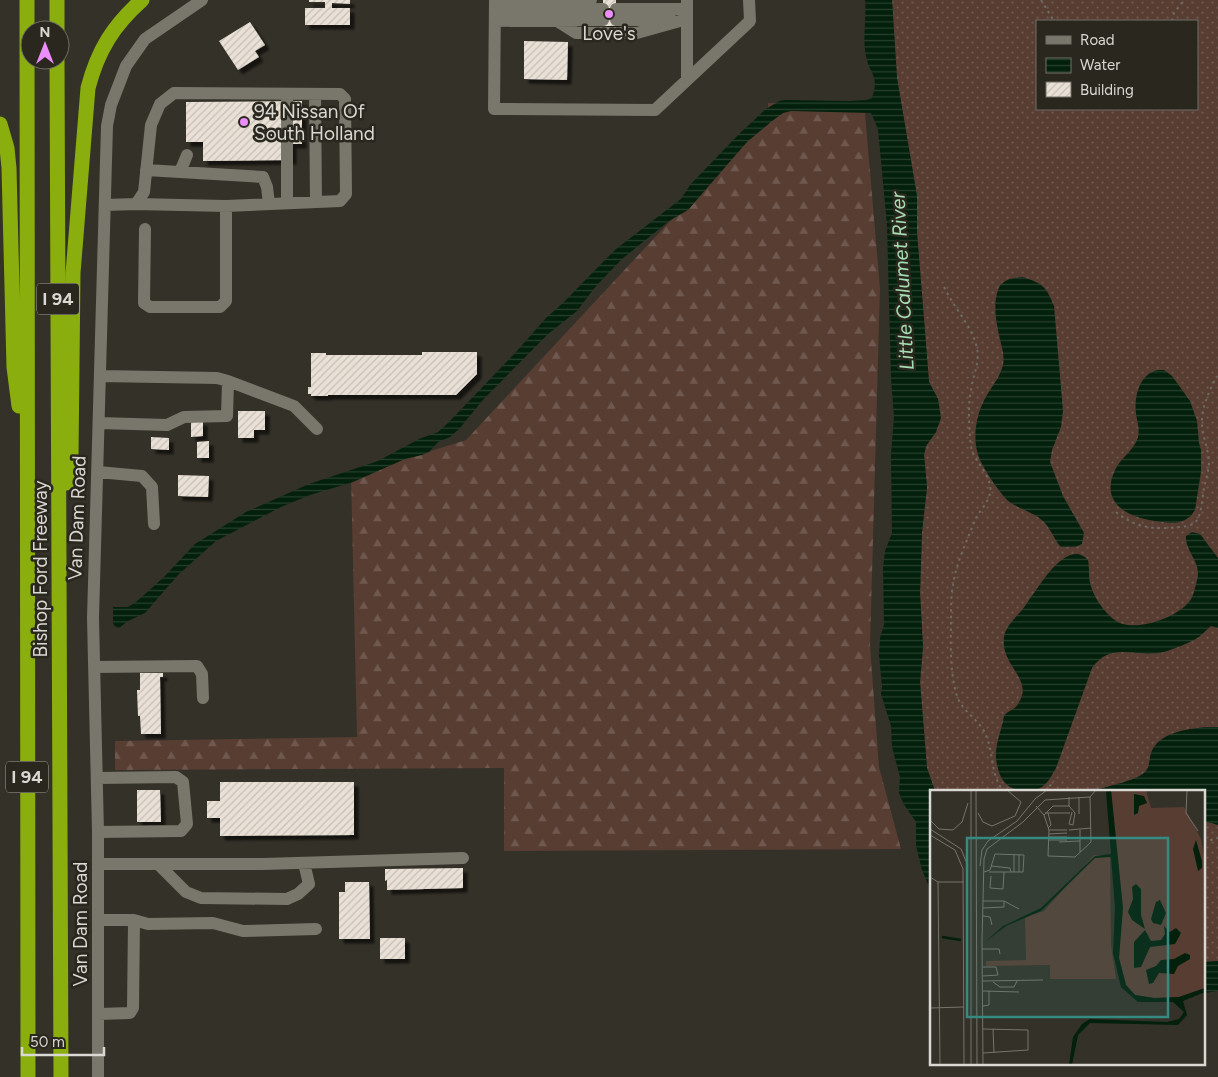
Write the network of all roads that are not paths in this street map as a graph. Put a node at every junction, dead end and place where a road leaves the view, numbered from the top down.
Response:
1 (27, 0) edge
2 (57, 0) edge
3 (142, 0) edge
4 (202, 0) edge
5 (591, 0) edge
6 (750, 0) edge
7 (495, 8) edge
8 (687, 9) edge
9 (609, 14) junction
10 (57, 20) edge
11 (557, 20) junction
12 (57, 70) edge
13 (687, 80) junction
14 (287, 94) junction
15 (315, 94) junction
16 (0, 124) edge
17 (187, 155) dead end
18 (146, 170) junction
19 (180, 172) junction
20 (316, 202) junction
21 (287, 203) junction
22 (136, 204) junction
23 (269, 204) junction
24 (105, 205) junction
25 (226, 206) junction
26 (144, 229) dead end
27 (100, 376) junction
28 (228, 381) junction
29 (99, 423) junction
30 (317, 429) dead end
31 (98, 472) junction
32 (27, 477) junction
33 (154, 524) dead end
34 (60, 539) junction
35 (94, 667) junction
36 (203, 698) dead end
37 (97, 778) junction
38 (98, 832) junction
39 (463, 858) dead end
40 (304, 863) junction
41 (98, 864) junction
42 (158, 864) junction
43 (99, 920) junction
44 (134, 920) junction
45 (316, 929) dead end
46 (98, 1014) junction
47 (28, 1077) edge
48 (61, 1077) edge
49 (98, 1077) edge

1 - 32 highway, Bishop Ford Freeway / I 94
2 - 10 highway
3 - 34 highway
4 - 24 street, Van Dam Road
5 - 7 street
6 - 13 street
7 - 9 street
7 - 11 street
7 - 13 street
8 - 9 street
8 - 11 street
8 - 13 street
9 - 11 street
12 - 34 highway, Bishop Ford Freeway / I 94
14 - 15 street
14 - 18 street
14 - 21 street
15 - 20 street
15 - 20 street
16 - 32 highway
17 - 19 street
18 - 19 street
18 - 22 street
19 - 23 street
20 - 21 street
21 - 23 street
22 - 24 street
22 - 25 street
23 - 25 street
24 - 27 street, Van Dam Road
25 - 26 street
27 - 28 street
27 - 29 street, Van Dam Road
28 - 29 street
28 - 30 street
29 - 31 street, Van Dam Road
31 - 33 street
31 - 35 street, Van Dam Road
32 - 47 highway, Bishop Ford Freeway / I 94
34 - 48 highway, Bishop Ford Freeway / I 94
35 - 36 street
35 - 37 street, Van Dam Road
37 - 38 street, Van Dam Road
37 - 38 street
38 - 41 street, Van Dam Road
39 - 40 street
40 - 42 street
40 - 42 street
41 - 42 street
41 - 43 street, Van Dam Road
43 - 44 street
43 - 46 street, Van Dam Road
44 - 45 street
44 - 46 street
46 - 49 street, Van Dam Road

